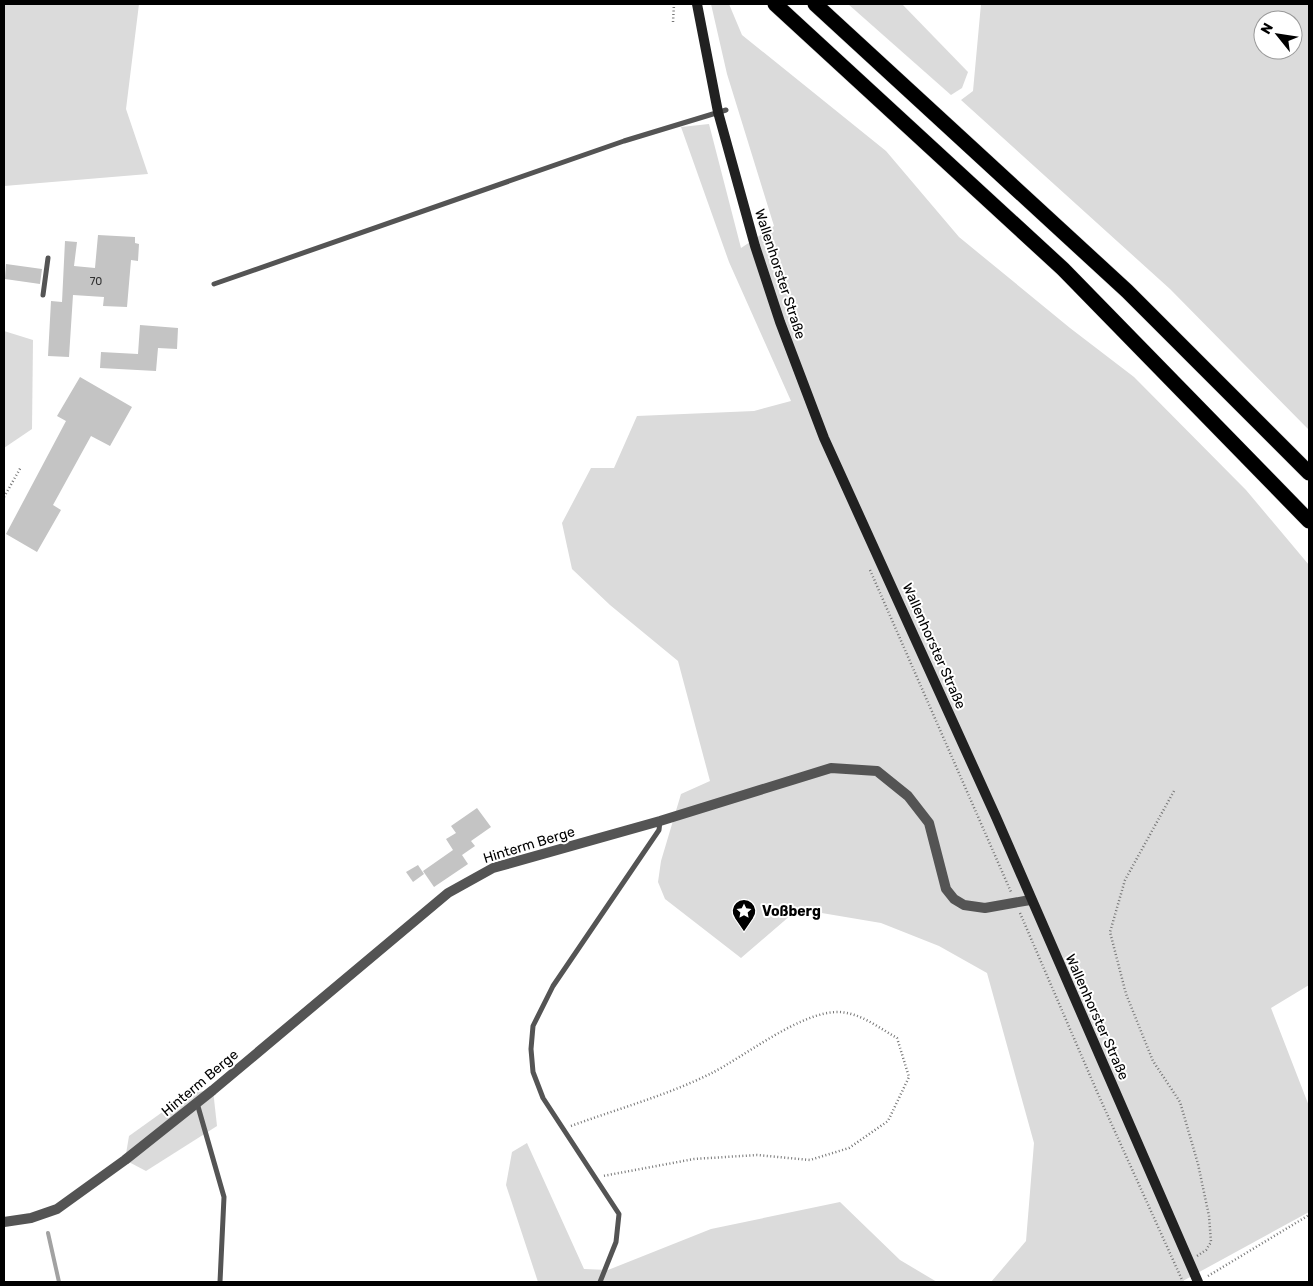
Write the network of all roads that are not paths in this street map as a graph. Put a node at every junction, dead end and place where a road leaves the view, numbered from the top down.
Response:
1 (697, 4) edge
2 (775, 4) edge
3 (815, 4) edge
4 (722, 111) junction
5 (48, 258) dead end
6 (214, 284) dead end
7 (43, 295) dead end
8 (1309, 473) edge
9 (1309, 520) edge
10 (660, 821) junction
11 (1030, 900) junction
12 (197, 1103) junction
13 (4, 1222) edge
14 (220, 1282) edge
15 (600, 1282) edge
16 (1198, 1282) edge

1 - 4 main road, Wallenhorster Straße
2 - 9 highway
3 - 8 highway
4 - 6 lane
4 - 11 main road, Wallenhorster Straße
5 - 7 lane
10 - 11 street, Hinterm Berge
10 - 12 street, Hinterm Berge
10 - 15 lane
11 - 16 main road, Wallenhorster Straße
12 - 13 street, Hinterm Berge
12 - 14 lane

